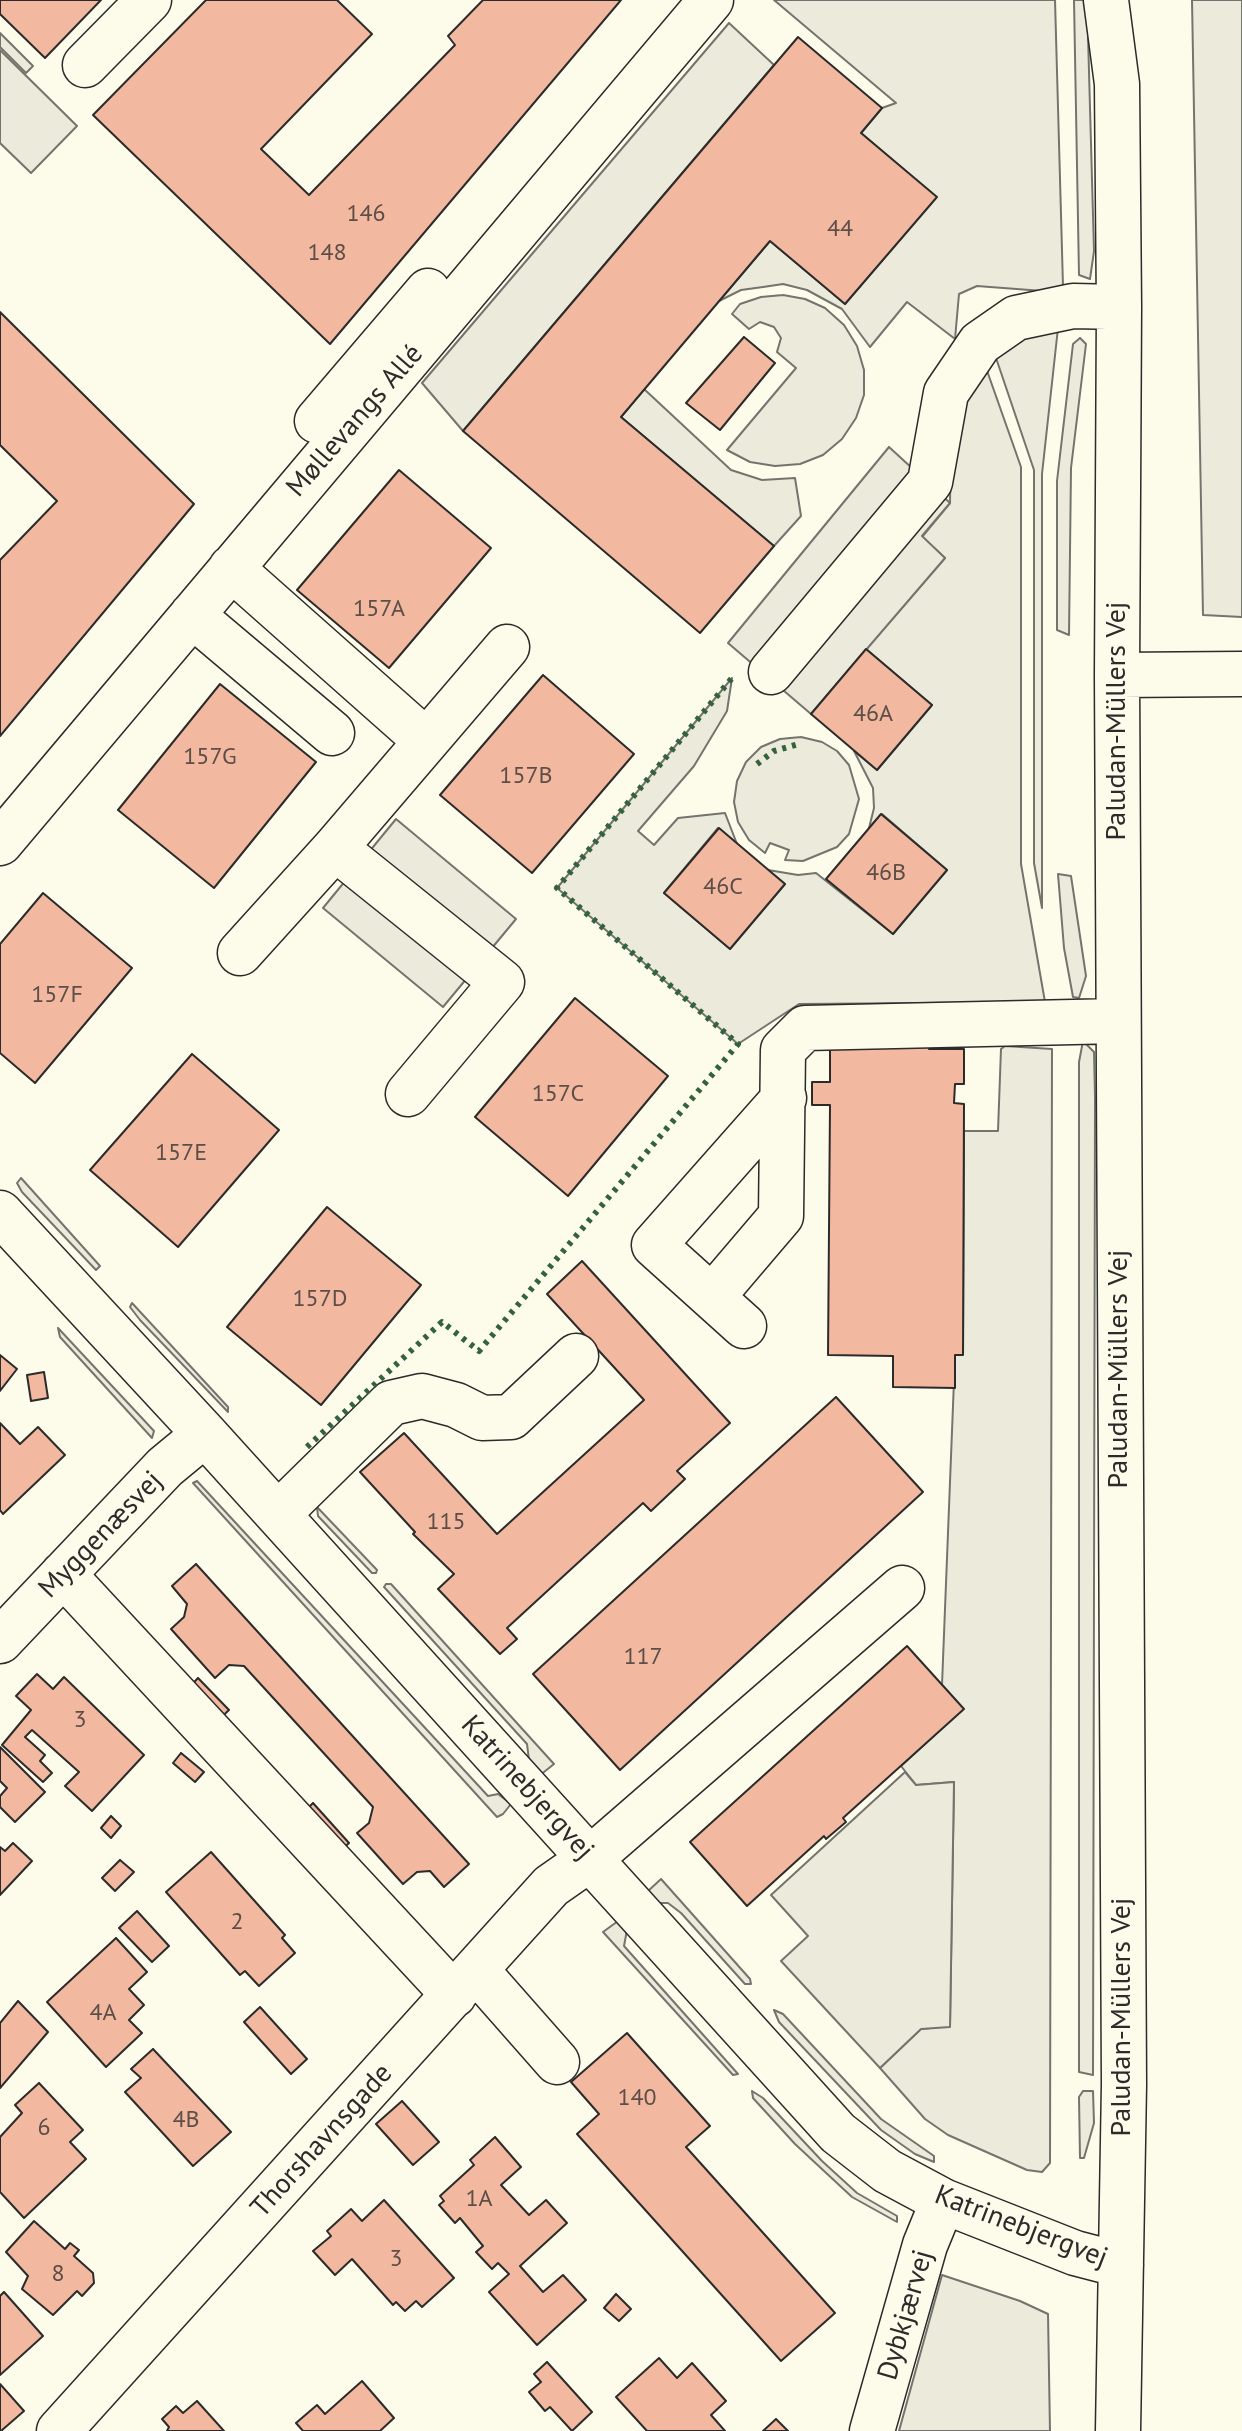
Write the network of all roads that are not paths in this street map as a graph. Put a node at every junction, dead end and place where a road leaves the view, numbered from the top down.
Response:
1 (149, 0) edge
2 (671, 0) edge
3 (711, 0) edge
4 (1106, 0) edge
5 (1127, 0) edge
6 (85, 65) dead end
7 (1117, 84) junction
8 (1119, 307) junction
9 (231, 568) junction
10 (192, 615) junction
11 (507, 647) dead end
12 (771, 672) dead end
13 (1242, 674) edge
14 (1117, 675) junction
15 (332, 733) dead end
16 (425, 740) junction
17 (0, 799) edge
18 (0, 843) edge
19 (335, 848) junction
20 (240, 953) dead end
21 (1118, 1021) junction
22 (408, 1094) dead end
23 (784, 1098) junction
24 (0, 1213) edge
25 (712, 1297) junction
26 (744, 1326) dead end
27 (576, 1356) dead end
28 (205, 1434) junction
29 (278, 1514) junction
30 (63, 1574) junction
31 (902, 1588) dead end
32 (0, 1641) edge
33 (591, 1858) junction
34 (465, 1982) junction
35 (557, 2062) dead end
36 (943, 2201) junction
37 (1121, 2265) junction
38 (59, 2431) edge
39 (872, 2431) edge
40 (1118, 2431) edge

1 - 6 street
2 - 17 street, Møllevangs Allé
3 - 9 street, Møllevangs Allé
4 - 7 street, Paludan-Müllers Vej
5 - 7 street, Paludan-Müllers Vej
7 - 8 street, Paludan-Müllers Vej
8 - 12 street
8 - 14 street, Paludan-Müllers Vej
9 - 10 street, Møllevangs Allé
9 - 16 street
10 - 15 street
10 - 18 street, Møllevangs Allé
11 - 16 street
13 - 14 street
14 - 21 street, Paludan-Müllers Vej
16 - 19 street
19 - 20 street
19 - 22 street
21 - 23 street
21 - 37 street, Paludan-Müllers Vej
23 - 25 street
23 - 25 street
24 - 28 street, Katrinebjergvej
25 - 26 street
27 - 29 street
28 - 29 street, Katrinebjergvej
28 - 30 street, Myggenæsvej
29 - 33 street, Katrinebjergvej
30 - 32 street, Myggenæsvej
30 - 34 street
31 - 33 street, Thorshavnsgade
33 - 34 street, Thorshavnsgade
33 - 36 street, Katrinebjergvej
34 - 35 street
34 - 38 street, Thorshavnsgade
36 - 37 street, Katrinebjergvej
36 - 39 street, Dybkjærvej
37 - 40 street, Paludan-Müllers Vej

